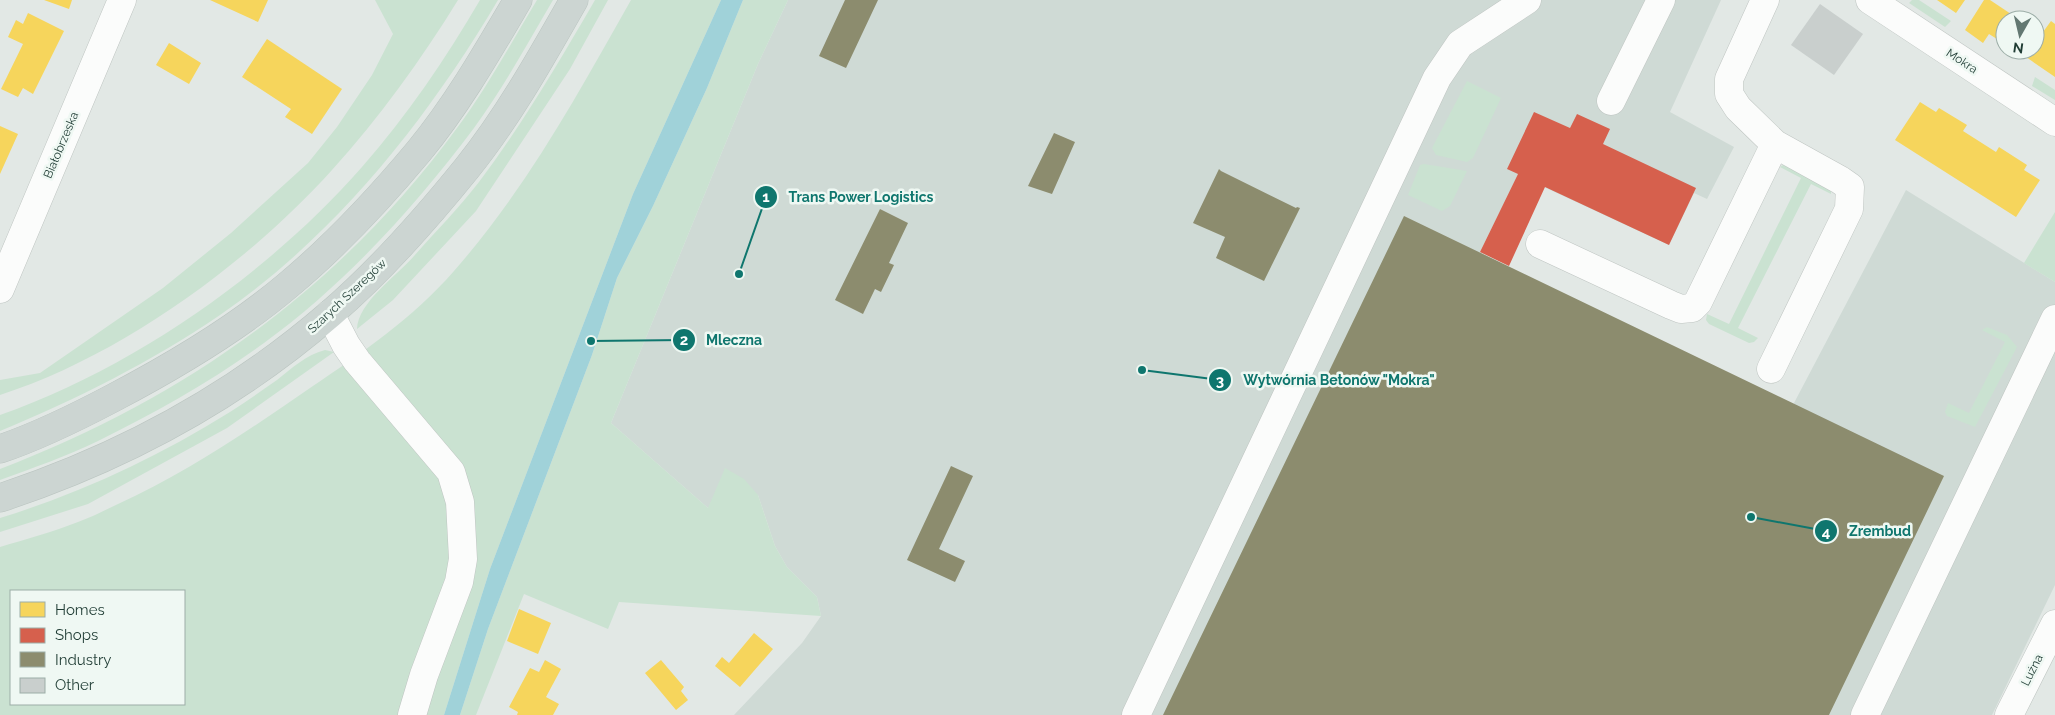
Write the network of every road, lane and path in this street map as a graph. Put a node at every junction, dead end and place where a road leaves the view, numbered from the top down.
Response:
1 (122, 0) edge
2 (518, 0) edge
3 (574, 0) edge
4 (1527, 0) edge
5 (1661, 0) edge
6 (1765, 0) edge
7 (1870, 0) edge
8 (1611, 101) dead end
9 (2055, 122) edge
10 (1775, 144) junction
11 (1540, 244) dead end
12 (0, 289) edge
13 (330, 314) junction
14 (2055, 319) edge
15 (1771, 370) dead end
16 (0, 450) edge
17 (0, 498) edge
18 (2055, 624) edge
19 (412, 715) edge
20 (1136, 715) edge
21 (1864, 715) edge
22 (2009, 715) edge

1 - 12 street, Białobrzeska
2 - 16 main road
3 - 13 main road, Szarych Szeregów
4 - 20 street
5 - 8 street
6 - 10 street
7 - 9 street, Mokra
10 - 11 street
10 - 15 street
13 - 17 main road, Szarych Szeregów
13 - 19 street
14 - 21 street
18 - 22 street, Luźna

